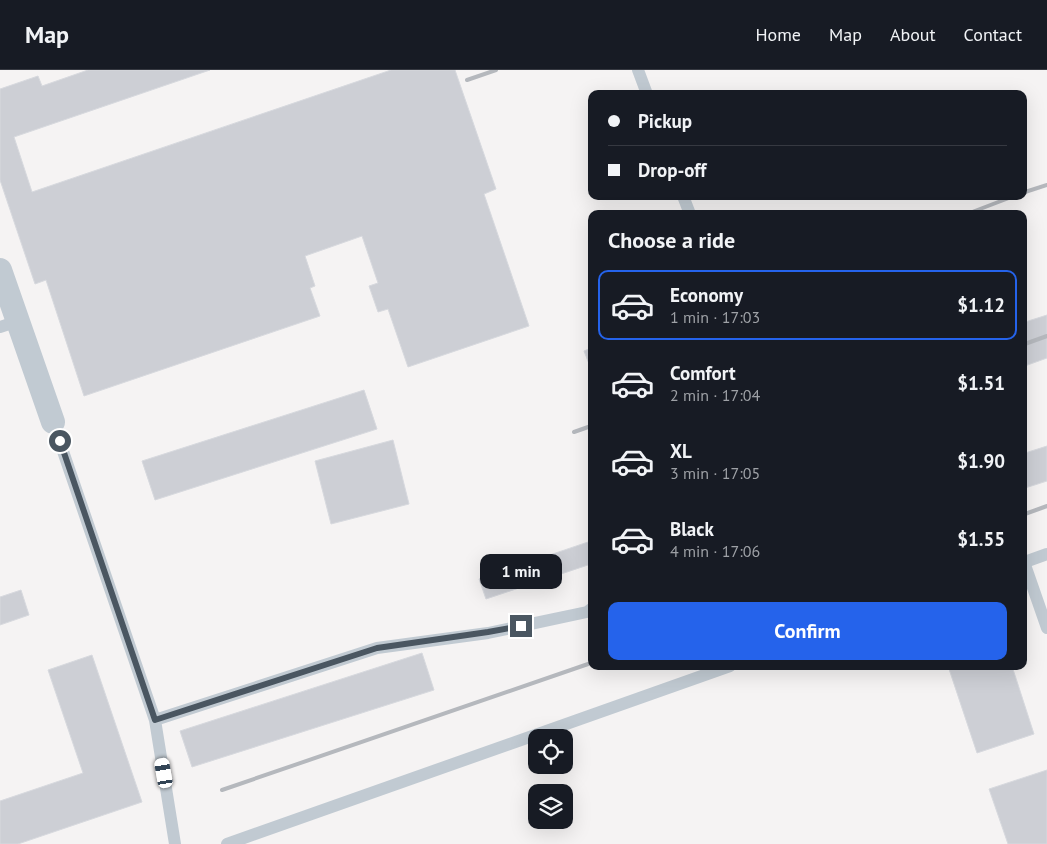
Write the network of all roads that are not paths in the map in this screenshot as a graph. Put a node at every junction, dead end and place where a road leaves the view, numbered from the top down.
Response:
1 (638, 70) edge
2 (646, 90) edge
3 (0, 270) edge
4 (9, 324) edge
5 (53, 422) joint
6 (1047, 554) edge
7 (1027, 562) edge
8 (1027, 574) edge
9 (588, 612) edge
10 (1047, 628) edge
11 (719, 670) edge
12 (155, 720) junction
13 (175, 844) edge
14 (227, 844) edge

1 - 2 lane
3 - 4 street
4 - 5 street
5 - 12 lane
6 - 7 lane
8 - 10 lane
9 - 12 lane
11 - 14 lane
12 - 13 lane

